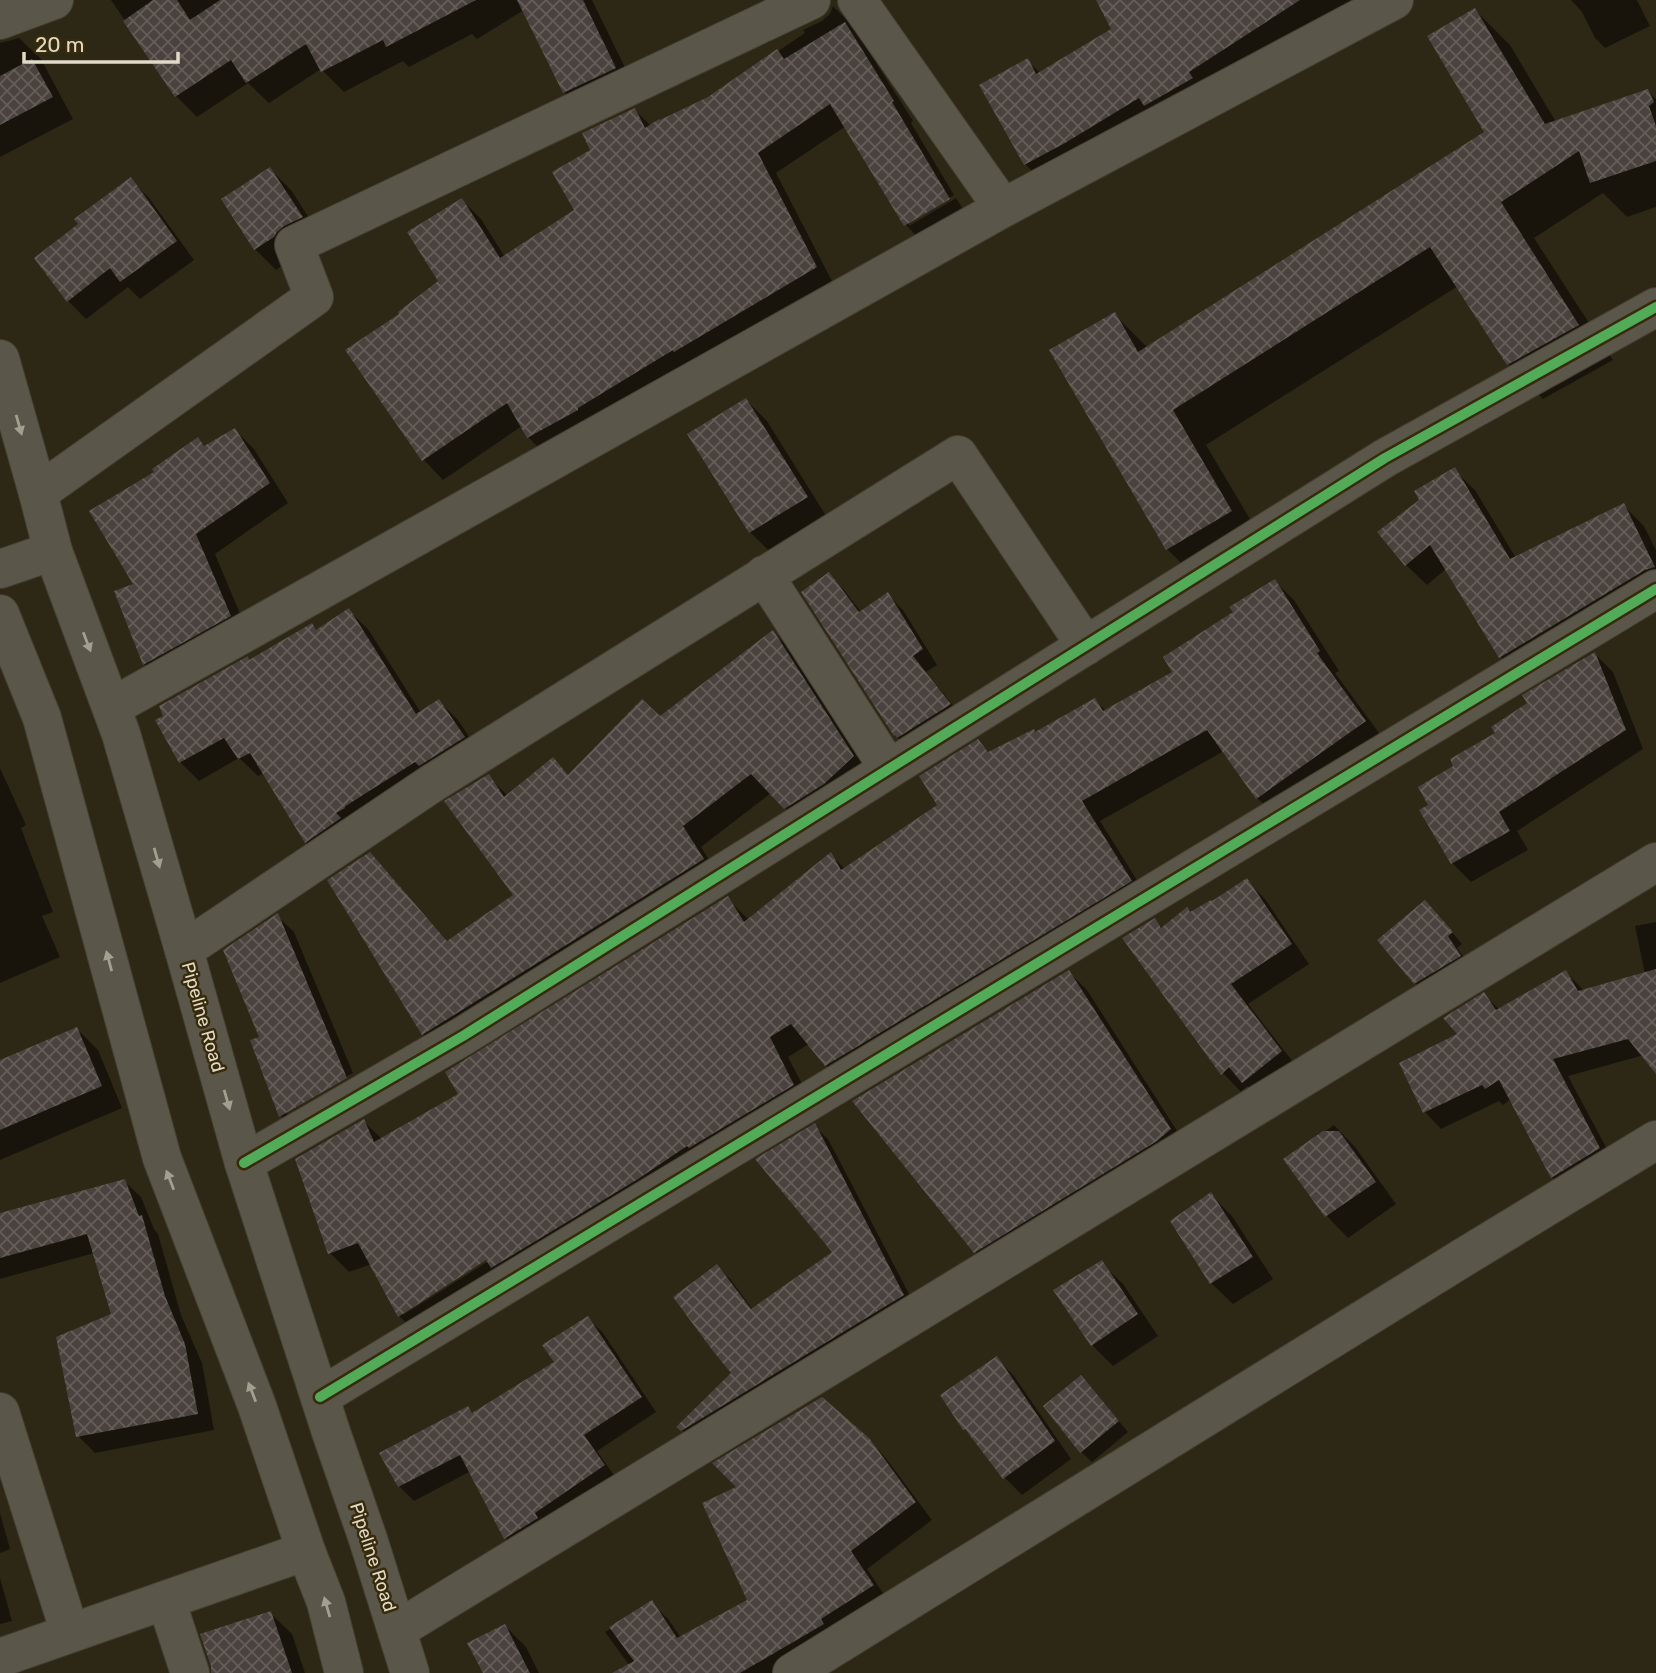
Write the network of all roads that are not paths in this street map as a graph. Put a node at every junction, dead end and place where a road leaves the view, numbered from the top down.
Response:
1 (54, 0) edge
2 (811, 0) edge
3 (857, 0) edge
4 (1394, 0) edge
5 (0, 20) edge
6 (1003, 208) junction
7 (1656, 307) edge
8 (0, 359) edge
9 (38, 493) junction
10 (53, 551) junction
11 (0, 569) edge
12 (764, 575) junction
13 (1656, 589) edge
14 (0, 614) edge
15 (1086, 646) junction
16 (112, 707) junction
17 (889, 769) junction
18 (1656, 862) edge
19 (184, 950) junction
20 (1656, 1140) edge
21 (244, 1163) junction
22 (320, 1397) junction
23 (0, 1412) edge
24 (306, 1551) junction
25 (166, 1600) junction
26 (397, 1630) junction
27 (70, 1633) junction
28 (0, 1658) edge
29 (190, 1673) edge
30 (344, 1673) edge
31 (410, 1673) edge
32 (792, 1673) edge

1 - 5 street
2 - 9 street
3 - 6 street
4 - 6 street
6 - 16 street
7 - 15 street
8 -> 9 street, Pipeline Road
9 - 10 street, Pipeline Road
10 - 11 street
10 -> 16 street, Pipeline Road
12 - 15 street
12 - 17 street
12 - 19 street
13 - 22 street
24 -> 14 street
15 - 17 street
16 -> 19 street, Pipeline Road
17 - 21 street
18 - 26 street
19 -> 21 street, Pipeline Road
20 - 32 street
21 - 22 street, Pipeline Road
22 - 26 street, Pipeline Road
23 - 27 street
24 - 25 street
30 -> 24 street
25 - 27 street
25 - 29 street
26 - 31 street, Pipeline Road
27 - 28 street

